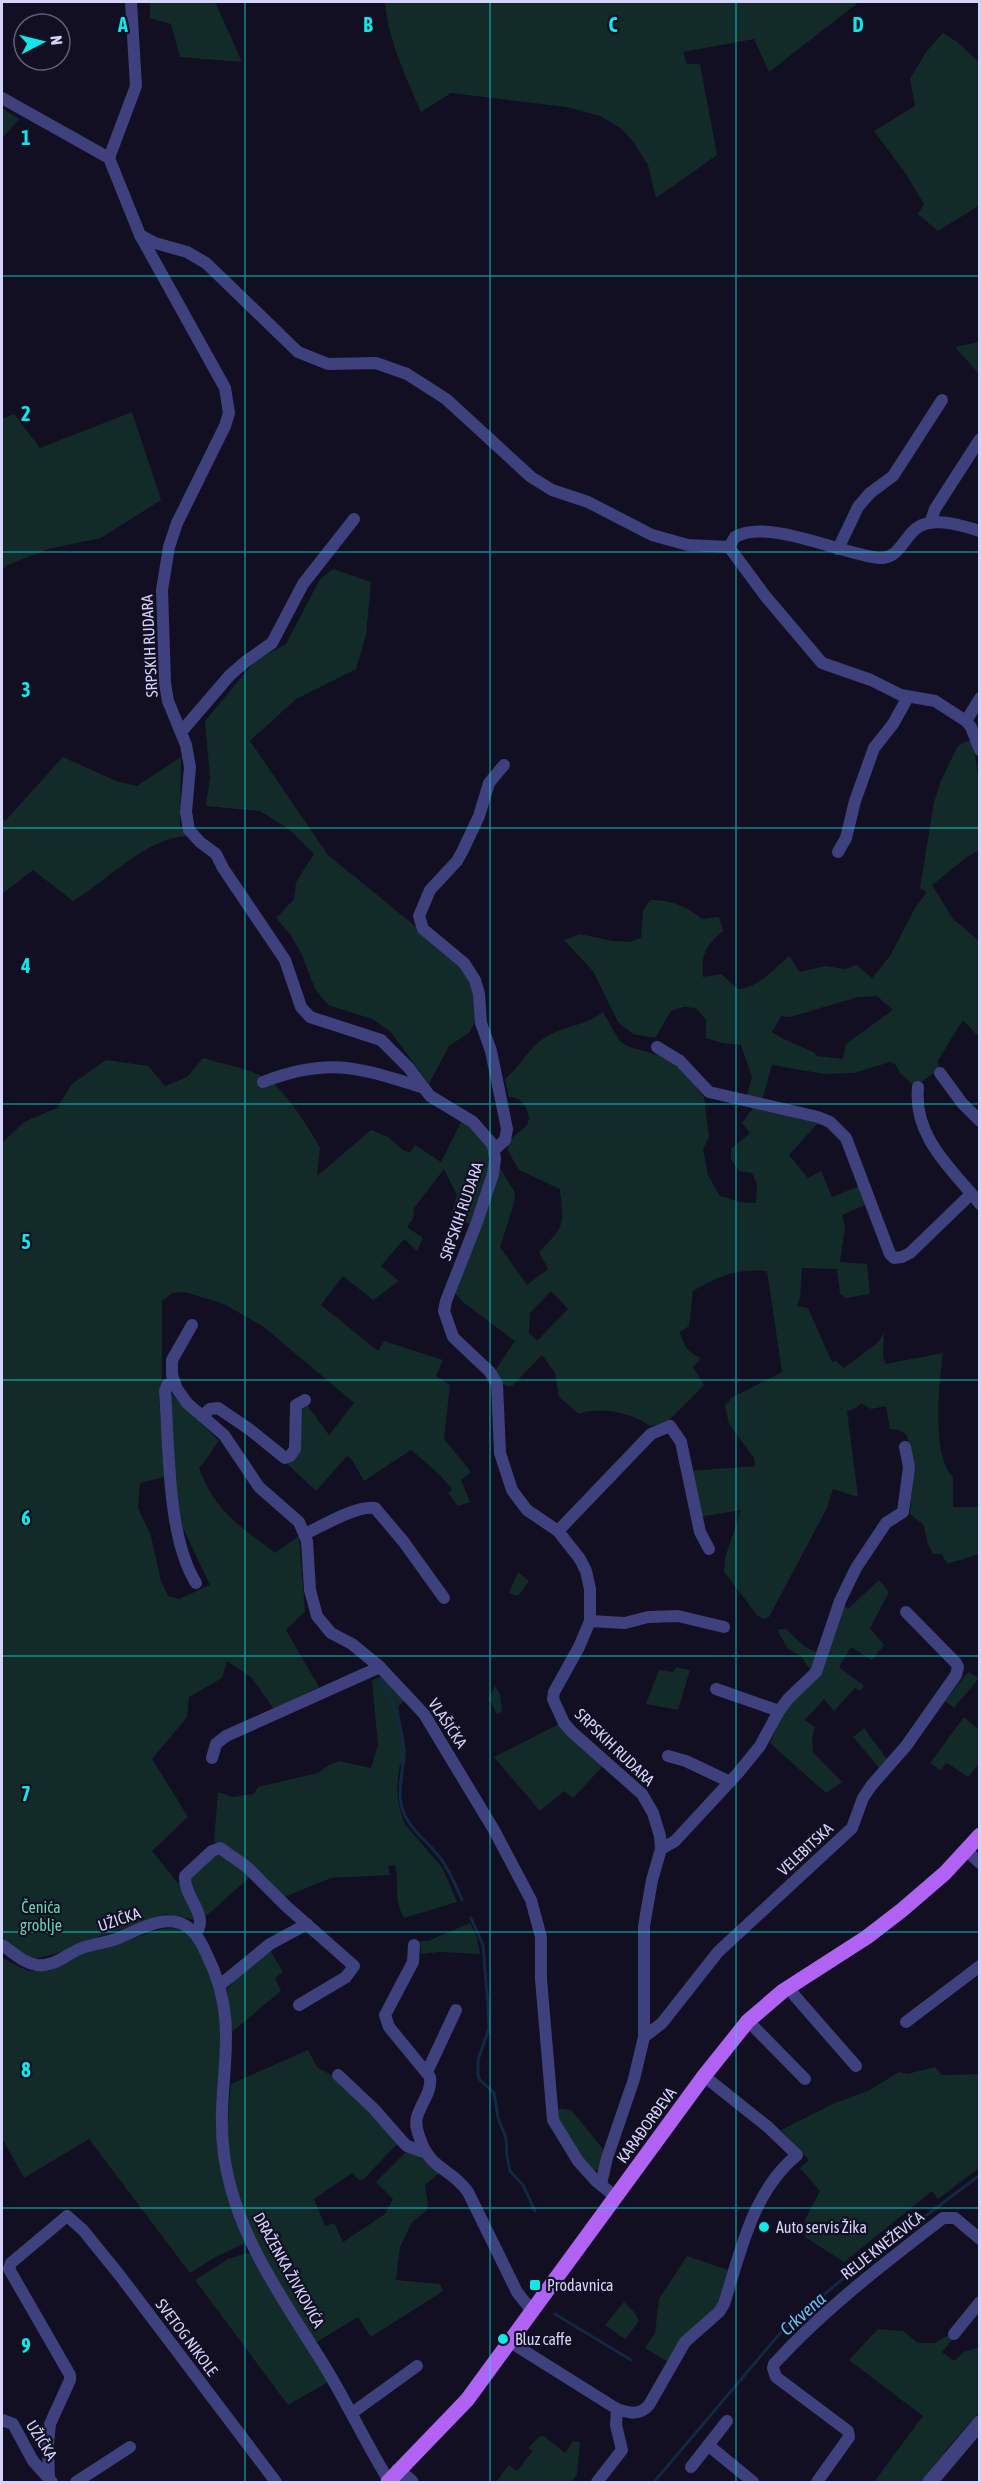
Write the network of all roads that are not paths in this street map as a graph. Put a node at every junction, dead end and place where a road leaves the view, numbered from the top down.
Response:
1 (131, 2) edge
2 (2, 98) edge
3 (109, 158) junction
4 (140, 235) junction
5 (942, 400) dead end
6 (980, 439) edge
7 (354, 519) dead end
8 (930, 523) junction
9 (980, 531) edge
10 (729, 547) junction
11 (838, 549) junction
12 (908, 697) junction
13 (980, 698) edge
14 (966, 721) junction
15 (181, 732) junction
16 (980, 750) edge
17 (504, 765) dead end
18 (838, 852) dead end
19 (657, 1047) dead end
20 (940, 1073) dead end
21 (263, 1082) dead end
22 (918, 1087) dead end
23 (424, 1088) junction
24 (980, 1121) edge
25 (494, 1150) junction
26 (971, 1194) junction
27 (980, 1204) edge
28 (192, 1325) dead end
29 (174, 1382) junction
30 (305, 1400) dead end
31 (202, 1416) junction
32 (905, 1447) dead end
33 (558, 1531) junction
34 (305, 1534) junction
35 (709, 1549) dead end
36 (196, 1583) dead end
37 (444, 1598) dead end
38 (906, 1612) dead end
39 (590, 1621) junction
40 (724, 1627) dead end
41 (380, 1667) junction
42 (716, 1689) dead end
43 (779, 1711) junction
44 (668, 1756) dead end
45 (212, 1758) dead end
46 (730, 1782) junction
47 (980, 1835) edge
48 (661, 1849) junction
49 (966, 1850) junction
50 (980, 1863) edge
51 (307, 1924) junction
52 (195, 1934) junction
53 (2, 1945) edge
54 (414, 1945) dead end
55 (980, 1966) edge
56 (219, 1985) junction
57 (788, 1987) junction
58 (299, 2005) dead end
59 (456, 2010) dead end
60 (748, 2021) junction
61 (906, 2022) dead end
62 (644, 2037) junction
63 (856, 2066) dead end
64 (427, 2072) junction
65 (338, 2075) dead end
66 (704, 2076) junction
67 (805, 2079) dead end
68 (424, 2152) junction
69 (601, 2184) junction
70 (616, 2197) junction
71 (980, 2239) edge
72 (980, 2302) edge
73 (532, 2311) junction
74 (954, 2334) dead end
75 (510, 2342) junction
76 (417, 2366) dead end
77 (616, 2409) junction
78 (352, 2413) junction
79 (2, 2420) edge
80 (727, 2421) dead end
81 (980, 2423) edge
82 (708, 2445) junction
83 (130, 2447) dead end
84 (691, 2467) dead end
85 (392, 2478) edge
86 (51, 2480) edge
87 (76, 2482) edge
88 (276, 2482) edge
89 (411, 2482) edge
90 (597, 2482) edge
91 (753, 2482) edge
92 (817, 2482) edge
93 (930, 2482) edge

1 - 3 street
2 - 3 street
3 - 4 street, SRPSKIH RUDARA
4 - 10 street
4 - 15 street, SRPSKIH RUDARA
5 - 11 street
6 - 8 street
7 - 15 street
8 - 9 street
8 - 11 street
10 - 11 street
10 - 12 street
12 - 14 street
12 - 18 street
13 - 14 street
14 - 16 street
15 - 23 street, SRPSKIH RUDARA
17 - 25 street
19 - 26 street
20 - 24 street
21 - 23 street
22 - 26 street
23 - 25 street, SRPSKIH RUDARA
25 - 33 street, SRPSKIH RUDARA
26 - 27 street
28 - 29 street
29 - 31 street
29 - 36 street
30 - 31 street
31 - 34 street
32 - 43 street
33 - 35 street
33 - 39 street, SRPSKIH RUDARA
34 - 37 street
34 - 41 street, VLAŠIĆKA
38 - 62 street, VELEBITSKA
39 - 40 street
39 - 48 street, SRPSKIH RUDARA
41 - 45 street
41 - 69 street, VLAŠIĆKA
42 - 43 street
43 - 46 street
44 - 46 street
46 - 48 street
47 - 49 main road, KARAĐORĐEVA
48 - 62 street, SRPSKIH RUDARA
49 - 50 street
49 - 57 main road, KARAĐORĐEVA
51 - 52 street
51 - 56 street
51 - 58 street
52 - 53 street, UŽIČKA
52 - 56 street
54 - 64 street
55 - 61 street
56 - 78 street, DRAŽENKA ŽIVKOVIĆA
57 - 60 main road, KARAĐORĐEVA
57 - 63 street
59 - 64 street
60 - 66 main road, KARAĐORĐEVA
60 - 67 street
62 - 69 street, SRPSKIH RUDARA
64 - 68 street
65 - 68 street
66 - 70 main road, KARAĐORĐEVA
66 - 77 street
68 - 73 street
69 - 70 street, VLAŠIĆKA
70 - 73 main road, KARAĐORĐEVA
71 - 92 street, RELJE KNEŽEVIĆA
72 - 74 street
73 - 75 main road, KARAĐORĐEVA
75 - 77 street
75 - 85 main road, KARAĐORĐEVA
76 - 78 street
77 - 90 street
78 - 85 street, DRAŽENKA ŽIVKOVIĆA
79 - 86 street, UŽIČKA
80 - 82 street
81 - 93 street
82 - 84 street
82 - 91 street
83 - 87 street
85 - 89 street
86 - 88 street, SVETOG NIKOLE

